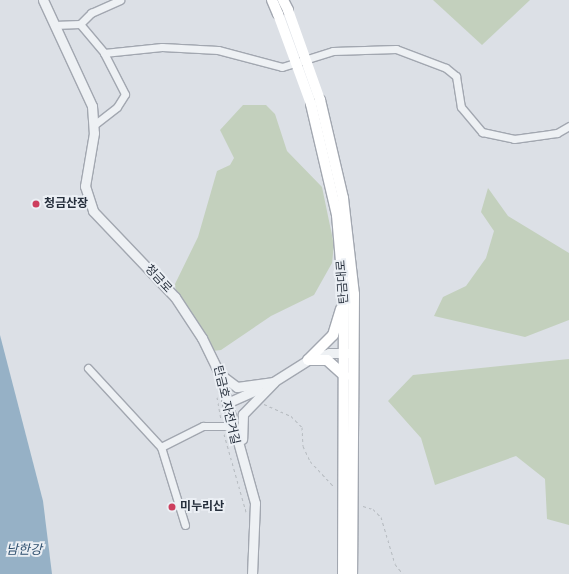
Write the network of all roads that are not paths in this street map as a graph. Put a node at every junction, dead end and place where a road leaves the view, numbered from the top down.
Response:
1 (43, 0) edge
2 (120, 0) edge
3 (272, 0) edge
4 (283, 0) edge
5 (283, 12) junction
6 (80, 24) junction
7 (54, 25) junction
8 (104, 53) junction
9 (316, 102) junction
10 (94, 125) junction
11 (569, 126) edge
12 (344, 296) junction
13 (344, 353) junction
14 (356, 353) junction
15 (308, 360) junction
16 (88, 368) dead end
17 (220, 374) junction
18 (345, 376) junction
19 (274, 382) junction
20 (227, 403) junction
21 (234, 426) junction
22 (161, 446) junction
23 (245, 464) junction
24 (185, 526) dead end
25 (252, 574) edge
26 (343, 574) edge
27 (352, 574) edge

1 - 7 street, 청금로
2 - 6 street
3 - 5 main road, 탄금대로
4 - 5 main road, 탄금대로
5 - 9 main road, 탄금대로, bridge
6 - 7 street
6 - 8 street
7 - 10 street, 청금로
8 - 10 street
8 - 11 street
9 - 12 main road, 탄금대로
9 - 14 main road, 탄금대로
10 - 17 street, 청금로
12 - 13 main road, 탄금대로
12 - 15 main road
13 - 14 street
13 - 15 street
13 - 18 main road, 탄금대로
14 - 27 main road, 탄금대로
15 - 18 main road
15 - 19 street
16 - 22 street
17 - 19 street
17 - 20 street, 청금로
18 - 26 main road, 탄금대로
19 - 20 street
19 - 23 street
20 - 21 street, 청금로
21 - 22 street
21 - 23 street, 청금로
22 - 24 street
23 - 25 street, 청금로

